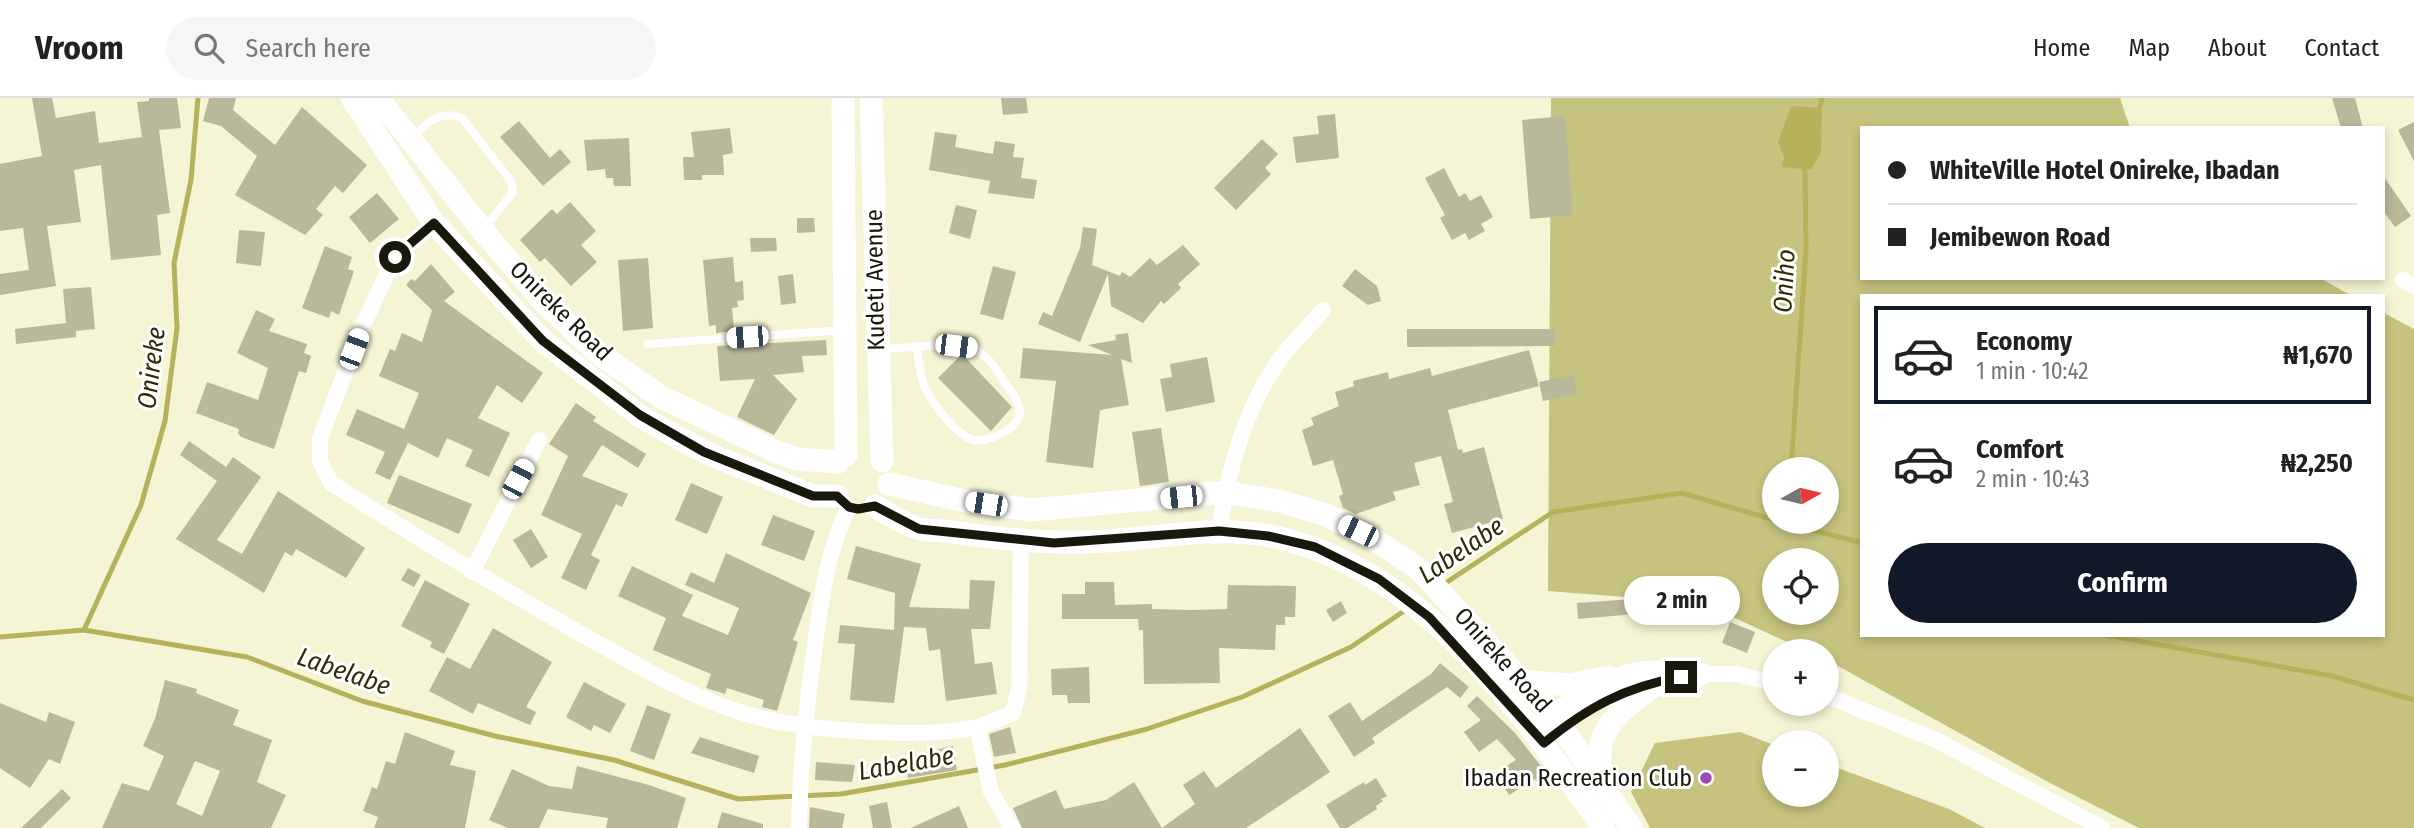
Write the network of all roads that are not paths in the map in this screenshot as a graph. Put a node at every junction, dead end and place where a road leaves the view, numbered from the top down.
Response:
1 (843, 98) edge
2 (871, 98) edge
3 (361, 99) edge
4 (412, 139) junction
5 (434, 223) junction
6 (483, 231) junction
7 (1323, 310) dead end
8 (847, 330) junction
9 (648, 344) dead end
10 (877, 349) junction
11 (917, 349) junction
12 (539, 440) dead end
13 (842, 459) junction
14 (882, 461) junction
15 (889, 484) junction
16 (1225, 492) junction
17 (843, 502) junction
18 (875, 506) junction
19 (1219, 531) junction
20 (1021, 540) junction
21 (472, 572) junction
22 (1701, 674) junction
23 (1623, 678) junction
24 (1762, 680) edge
25 (1522, 681) junction
26 (1661, 681) junction
27 (1839, 701) edge
28 (1559, 722) junction
29 (803, 726) junction
30 (977, 727) junction
31 (1539, 737) junction
32 (1602, 786) junction
33 (799, 828) edge
34 (1012, 828) edge
35 (1603, 828) edge
36 (1631, 828) edge
37 (2102, 828) edge

1 - 8 main road, Kudeti Avenue
2 - 10 main road, Kudeti Avenue
3 - 4 main road, Onireke Road
3 - 5 main road, Onireke Road
4 - 6 main road, Onireke Road
4 - 6 lane
5 - 17 main road, Onireke Road
5 - 21 street
6 - 13 main road, Onireke Road
7 - 16 street
8 - 9 lane
8 - 13 main road, Kudeti Avenue
10 - 11 lane
10 - 14 main road, Kudeti Avenue
11 - 11 lane
12 - 21 street
13 - 14 main road
13 - 17 main road
14 - 15 main road
15 - 16 main road, Onireke Road
15 - 18 main road
16 - 19 street
16 - 25 main road, Onireke Road
17 - 18 main road
17 - 29 street
18 - 20 main road, Onireke Road
19 - 20 main road, Onireke Road
19 - 31 main road, Onireke Road
20 - 30 street
21 - 29 street
22 - 23 main road
22 - 24 street
22 - 26 main road
23 - 25 main road
23 - 28 main road
25 - 28 main road, Onireke Road
26 - 28 main road
26 - 32 main road
27 - 37 street
28 - 31 main road
28 - 32 main road, Onireke Road
29 - 30 street
29 - 33 street
30 - 34 street
31 - 35 main road, Onireke Road
32 - 36 main road, Onireke Road

